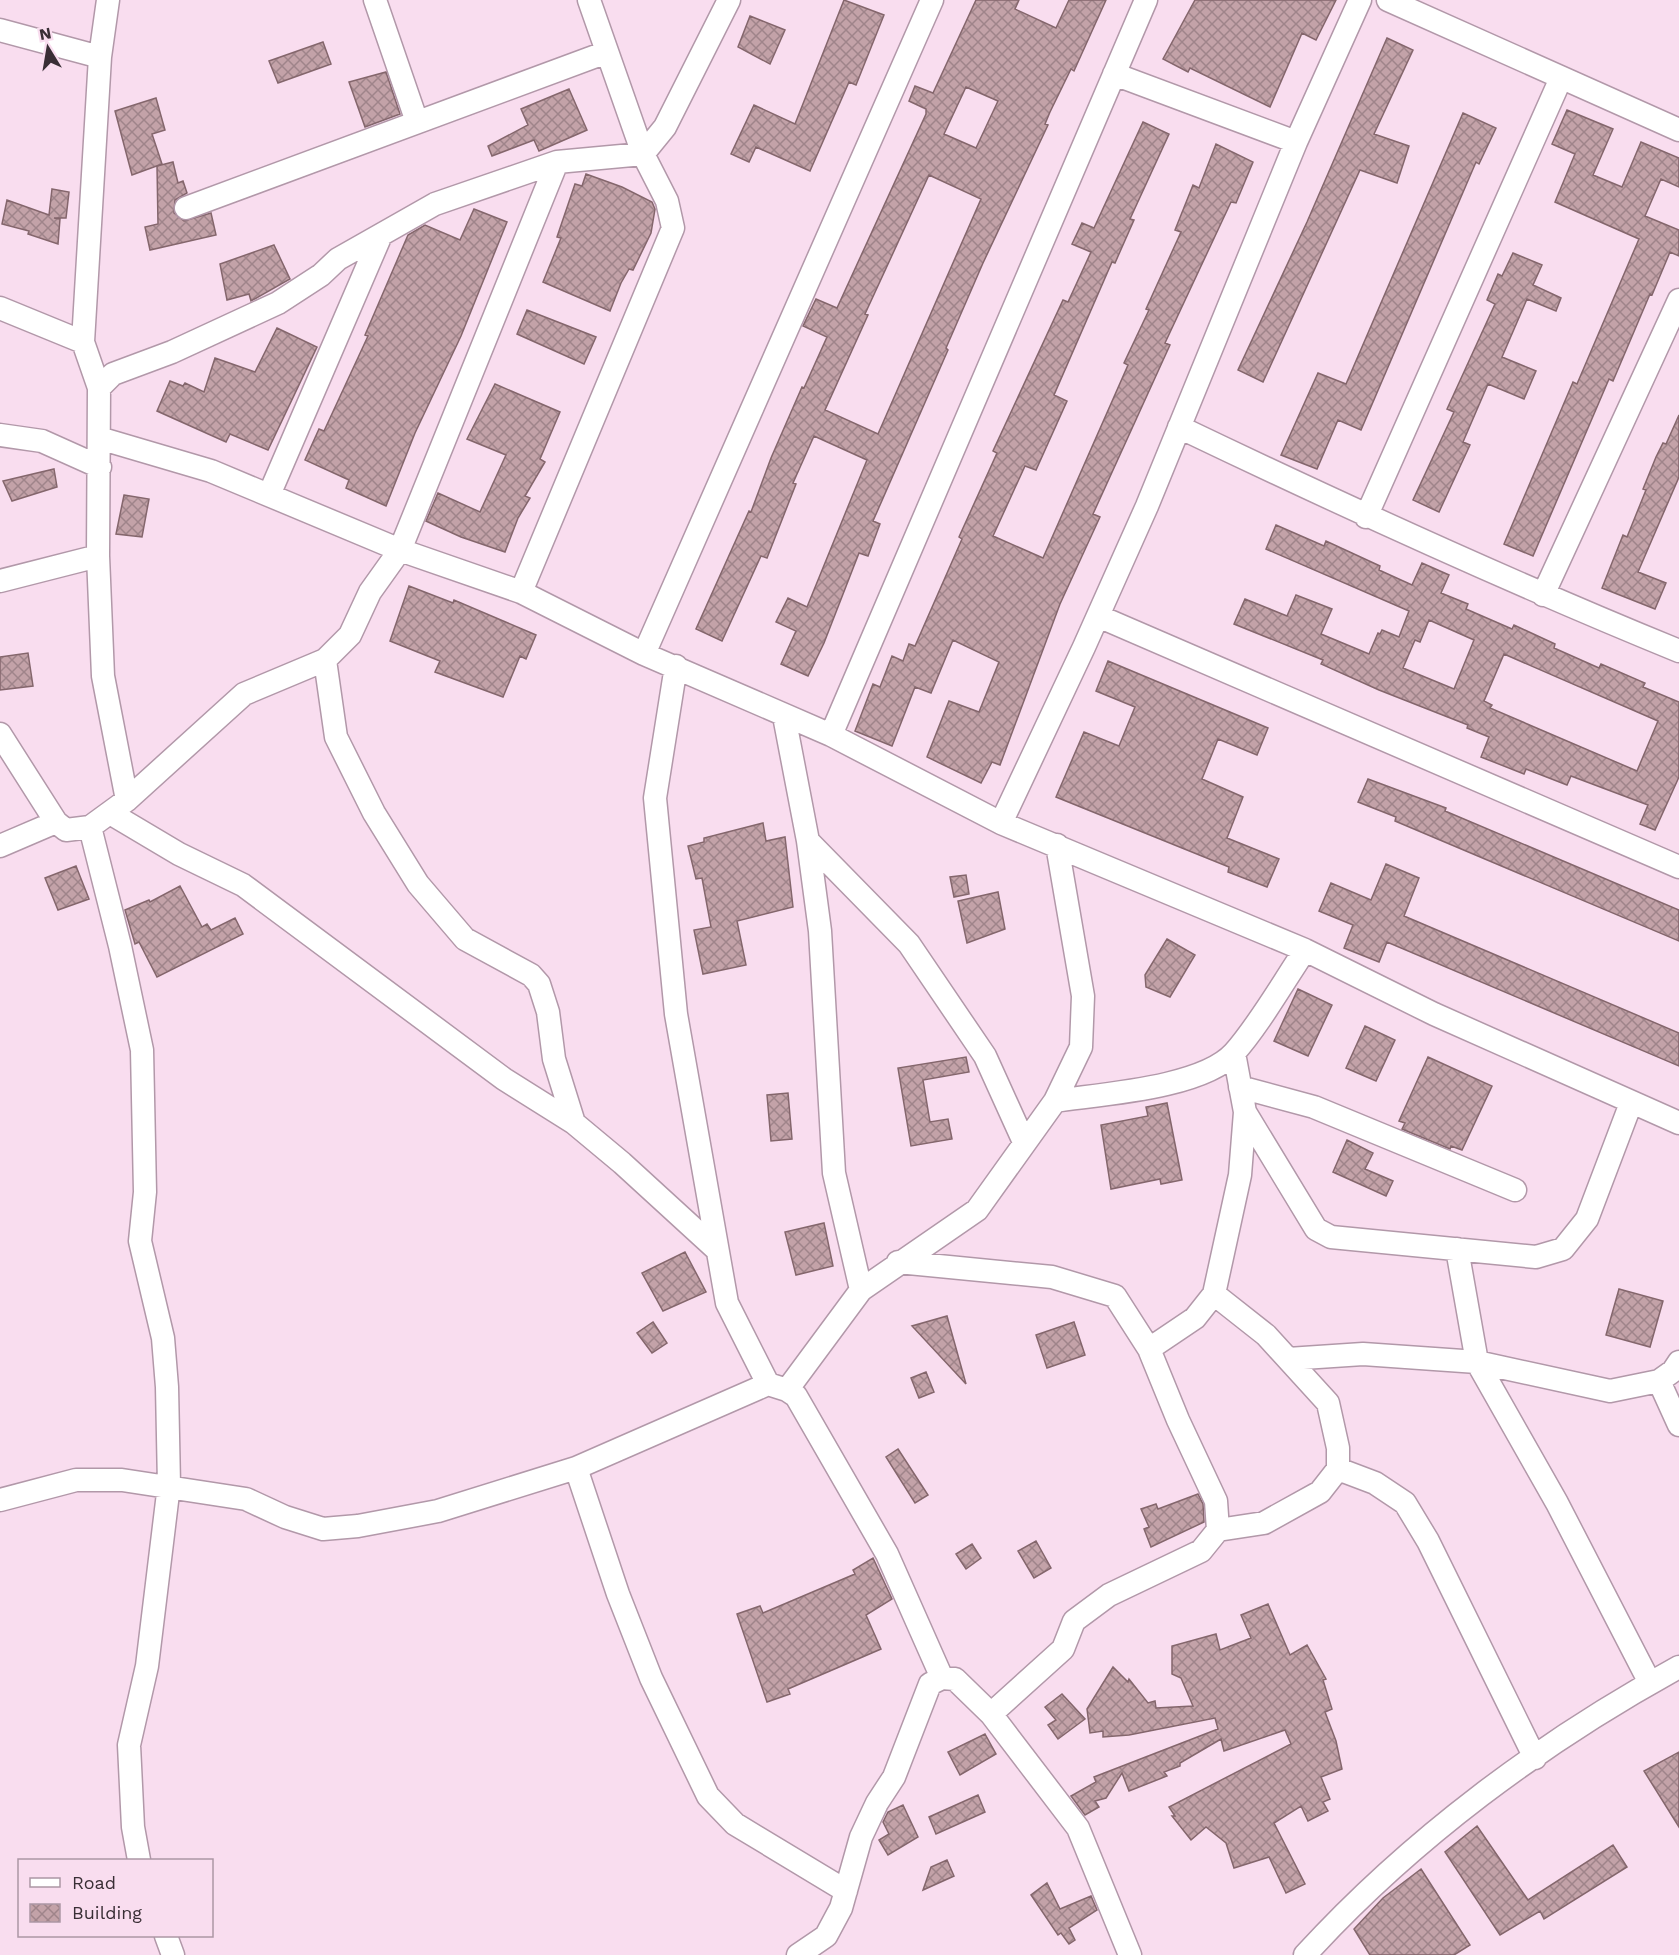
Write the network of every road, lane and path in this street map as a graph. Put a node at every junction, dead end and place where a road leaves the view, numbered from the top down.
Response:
1 (108, 0) edge
2 (375, 0) edge
3 (589, 0) edge
4 (729, 0) edge
5 (932, 0) edge
6 (1146, 0) edge
7 (1360, 0) edge
8 (1388, 0) edge
9 (0, 30) edge
10 (607, 52) junction
11 (100, 57) junction
12 (1114, 74) junction
13 (1560, 78) junction
14 (417, 122) junction
15 (1679, 130) edge
16 (1296, 142) junction
17 (643, 154) junction
18 (557, 162) junction
19 (186, 208) dead end
20 (381, 235) junction
21 (1679, 300) edge
22 (0, 308) edge
23 (83, 342) junction
24 (99, 388) junction
25 (1179, 427) junction
26 (0, 435) edge
27 (99, 438) junction
28 (100, 466) junction
29 (269, 495) junction
30 (1366, 517) junction
31 (400, 550) junction
32 (98, 556) junction
33 (0, 581) edge
34 (520, 592) junction
35 (1543, 595) junction
36 (1098, 616) junction
37 (1679, 651) edge
38 (644, 654) junction
39 (325, 660) junction
40 (676, 666) junction
41 (784, 716) junction
42 (0, 734) edge
43 (831, 735) junction
44 (118, 807) junction
45 (56, 822) junction
46 (1000, 823) junction
47 (90, 827) junction
48 (808, 841) junction
49 (1057, 845) junction
50 (0, 846) edge
51 (1679, 867) edge
52 (1305, 950) junction
53 (1234, 1053) junction
54 (1240, 1087) junction
55 (1055, 1101) junction
56 (1631, 1103) junction
57 (1245, 1112) junction
58 (574, 1123) junction
59 (1679, 1123) edge
60 (1024, 1142) junction
61 (1515, 1190) dead end
62 (716, 1249) junction
63 (1457, 1249) junction
64 (898, 1262) junction
65 (861, 1290) junction
66 (1214, 1294) junction
67 (1149, 1349) junction
68 (1288, 1359) junction
69 (1477, 1362) junction
70 (1679, 1362) edge
71 (1659, 1381) junction
72 (778, 1387) junction
73 (1679, 1425) edge
74 (576, 1468) junction
75 (1338, 1469) junction
76 (169, 1485) junction
77 (0, 1500) edge
78 (1218, 1530) junction
79 (1679, 1667) edge
80 (942, 1678) junction
81 (1650, 1683) junction
82 (991, 1714) junction
83 (1535, 1758) junction
84 (140, 1859) edge
85 (846, 1891) junction
86 (167, 1937) edge
87 (172, 1955) edge
88 (798, 1955) edge
89 (1130, 1955) edge
90 (1305, 1955) edge

1 - 11 street
2 - 14 street
3 - 10 street
4 - 17 street
5 - 38 street
6 - 12 street
7 - 16 street
8 - 13 street
9 - 11 street
10 - 14 street
10 - 17 street
11 - 23 street
12 - 16 street
12 - 43 street
13 - 15 street
13 - 30 street
14 - 19 street
16 - 25 street
17 - 18 street
17 - 34 street
18 - 20 street
18 - 31 street
20 - 24 street
20 - 29 street
21 - 35 street
22 - 23 street
23 - 24 street
24 - 27 street
25 - 30 street
25 - 36 street
26 - 28 street
27 - 28 street
27 - 29 street
28 - 32 street
29 - 31 street
30 - 35 street
31 - 34 street
31 - 39 street
32 - 33 street
32 - 44 street
34 - 38 street
35 - 37 street
36 - 46 street
36 - 51 street
38 - 40 street
39 - 44 street
39 - 58 street
40 - 41 street
40 - 62 street
41 - 43 street
41 - 48 street
42 - 45 street
43 - 46 street
44 - 47 street
44 - 58 street
45 - 47 street
45 - 50 street
46 - 49 street
47 - 76 street
48 - 60 street
48 - 65 street
49 - 52 street
49 - 55 street
52 - 53 street
52 - 56 street
53 - 54 street
53 - 55 street
54 - 57 street
54 - 61 street
55 - 60 street
56 - 59 street
56 - 63 street
57 - 63 street
57 - 66 street
58 - 62 street
60 - 64 street
62 - 72 street
63 - 69 street
64 - 65 street
64 - 67 street
65 - 72 street
66 - 67 street
66 - 68 street
67 - 78 street
68 - 69 street
68 - 75 street
69 - 71 street
69 - 81 street
70 - 71 street
71 - 73 street
72 - 74 street
72 - 80 street
74 - 76 street
74 - 85 street
75 - 78 street
75 - 83 street
76 - 77 street
76 - 84 street
78 - 82 street
79 - 81 street
80 - 82 street
80 - 85 street
81 - 83 street
82 - 89 street
83 - 90 street
85 - 88 street
86 - 87 street

